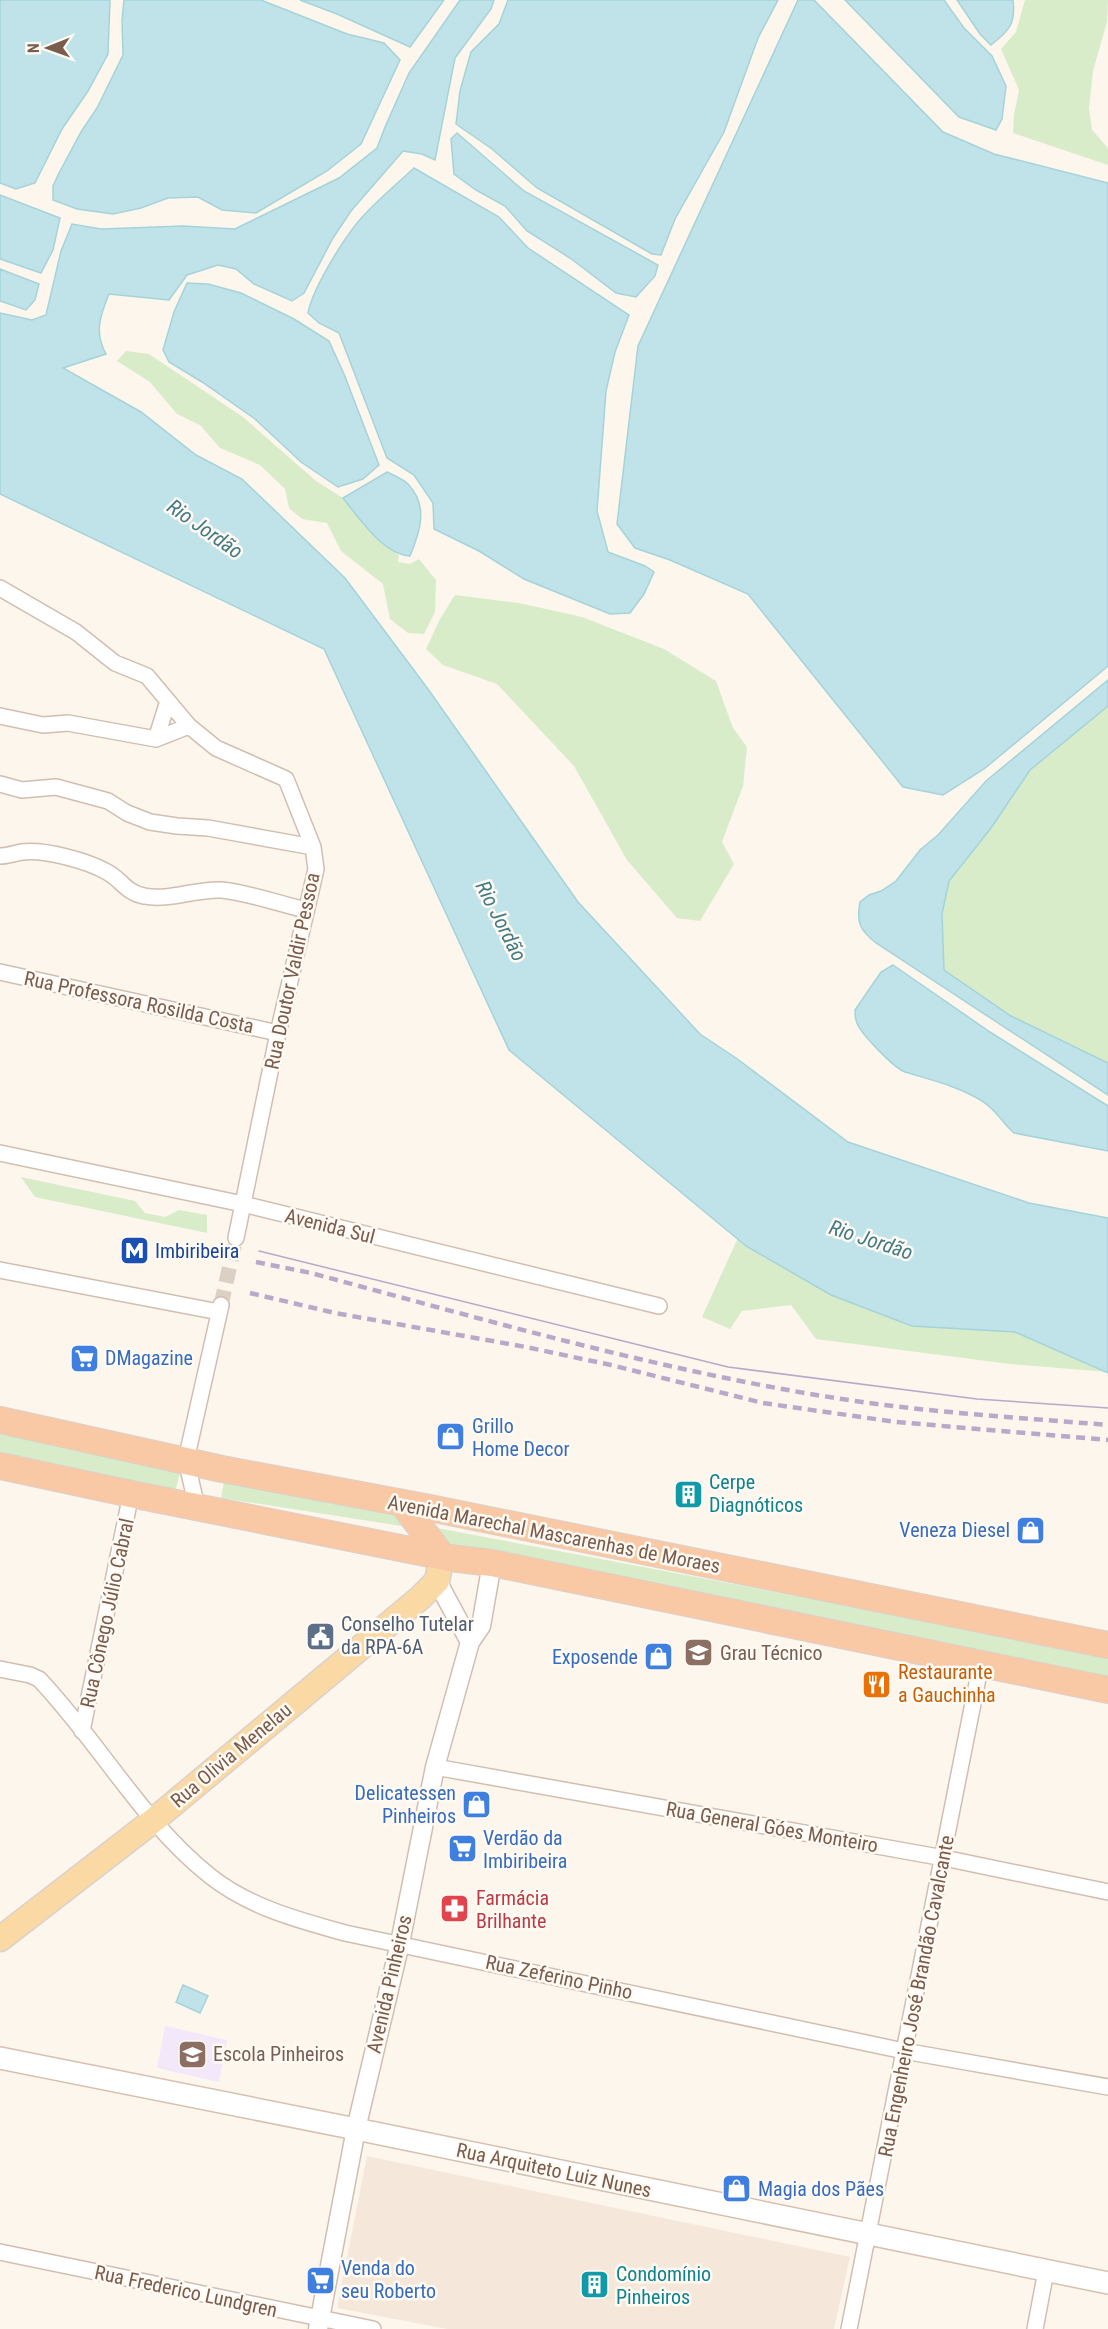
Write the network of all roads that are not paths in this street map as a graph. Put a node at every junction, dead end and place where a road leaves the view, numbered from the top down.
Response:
1 (0, 588) edge
2 (168, 701) junction
3 (0, 716) edge
4 (189, 726) junction
5 (156, 739) junction
6 (0, 784) edge
7 (313, 847) junction
8 (0, 856) edge
9 (306, 910) junction
10 (0, 972) edge
11 (278, 1033) junction
12 (0, 1153) edge
13 (243, 1204) junction
14 (236, 1238) tunnel mouth
15 (0, 1270) edge
16 (658, 1306) dead end
17 (0, 1420) edge
18 (186, 1460) junction
19 (0, 1466) edge
20 (131, 1494) junction
21 (402, 1503) junction
22 (197, 1507) junction
23 (442, 1556) junction
24 (492, 1563) junction
25 (437, 1581) junction
26 (470, 1642) junction
27 (1108, 1645) edge
28 (981, 1664) junction
29 (0, 1669) edge
30 (1108, 1690) edge
31 (82, 1731) junction
32 (435, 1767) junction
33 (154, 1820) junction
34 (944, 1858) junction
35 (1108, 1892) edge
36 (0, 1939) edge
37 (399, 1943) junction
38 (904, 2051) junction
39 (0, 2058) edge
40 (1108, 2087) edge
41 (356, 2128) junction
42 (868, 2234) junction
43 (0, 2252) edge
44 (1046, 2271) junction
45 (1108, 2283) edge
46 (320, 2324) edge
47 (373, 2329) edge
48 (849, 2329) edge
49 (1035, 2329) edge

1 - 2 street, Rua Doutor Valdir Pessoa
2 - 4 street, Rua Doutor Valdir Pessoa
2 - 5 street
3 - 5 street
4 - 5 street
4 - 7 street, Rua Doutor Valdir Pessoa
6 - 7 street
7 - 9 street, Rua Doutor Valdir Pessoa
8 - 9 street
9 - 11 street, Rua Doutor Valdir Pessoa
10 - 11 street, Rua Professora Rosilda Costa
11 - 13 street, Rua Doutor Valdir Pessoa
12 - 13 street, Avenida Sul
13 - 14 street, Rua Doutor Valdir Pessoa
13 - 16 street, Avenida Sul
15 - 18 street
17 - 18 highway, Avenida Marechal Mascarenhas de Moraes
18 - 21 highway, Avenida Marechal Mascarenhas de Moraes
18 - 22 street
19 - 20 highway, Avenida Marechal Mascarenhas de Moraes
20 - 22 highway, Avenida Marechal Mascarenhas de Moraes
20 - 31 street, Rua Cônego Júlio Cabral
21 - 23 highway
21 - 27 highway, Avenida Marechal Mascarenhas de Moraes
22 - 23 highway, Avenida Marechal Mascarenhas de Moraes
23 - 24 highway, Avenida Marechal Mascarenhas de Moraes
23 - 25 main road
24 - 26 street, Avenida Pinheiros
24 - 28 highway, Avenida Marechal Mascarenhas de Moraes
25 - 26 street
25 - 33 main road, Rua Olivia Menelau
26 - 32 street, Avenida Pinheiros
28 - 30 highway, Avenida Marechal Mascarenhas de Moraes
28 - 34 street, Rua Engenheiro José Brandão Cavalcante
29 - 31 street, Rua Zeferino Pinho
31 - 33 street, Rua Zeferino Pinho
32 - 34 street, Rua General Góes Monteiro
32 - 37 street, Avenida Pinheiros
33 - 36 main road, Rua Olivia Menelau
33 - 37 street, Rua Zeferino Pinho
34 - 35 street, Rua General Góes Monteiro
34 - 38 street, Rua Engenheiro José Brandão Cavalcante
37 - 38 street, Rua Zeferino Pinho
37 - 41 street, Avenida Pinheiros
38 - 40 street, Rua Zeferino Pinho
38 - 42 street, Rua Engenheiro José Brandão Cavalcante
39 - 41 main road, Rua Arquiteto Luiz Nunes
41 - 42 main road, Rua Arquiteto Luiz Nunes
41 - 46 street, Avenida Pinheiros
42 - 44 main road, Rua Arquiteto Luiz Nunes
42 - 48 street, Rua Engenheiro José Brandão Cavalcante
43 - 46 street, Rua Frederico Lundgren
44 - 45 main road, Rua Arquiteto Luiz Nunes
44 - 49 street
46 - 47 street, Rua Frederico Lundgren

